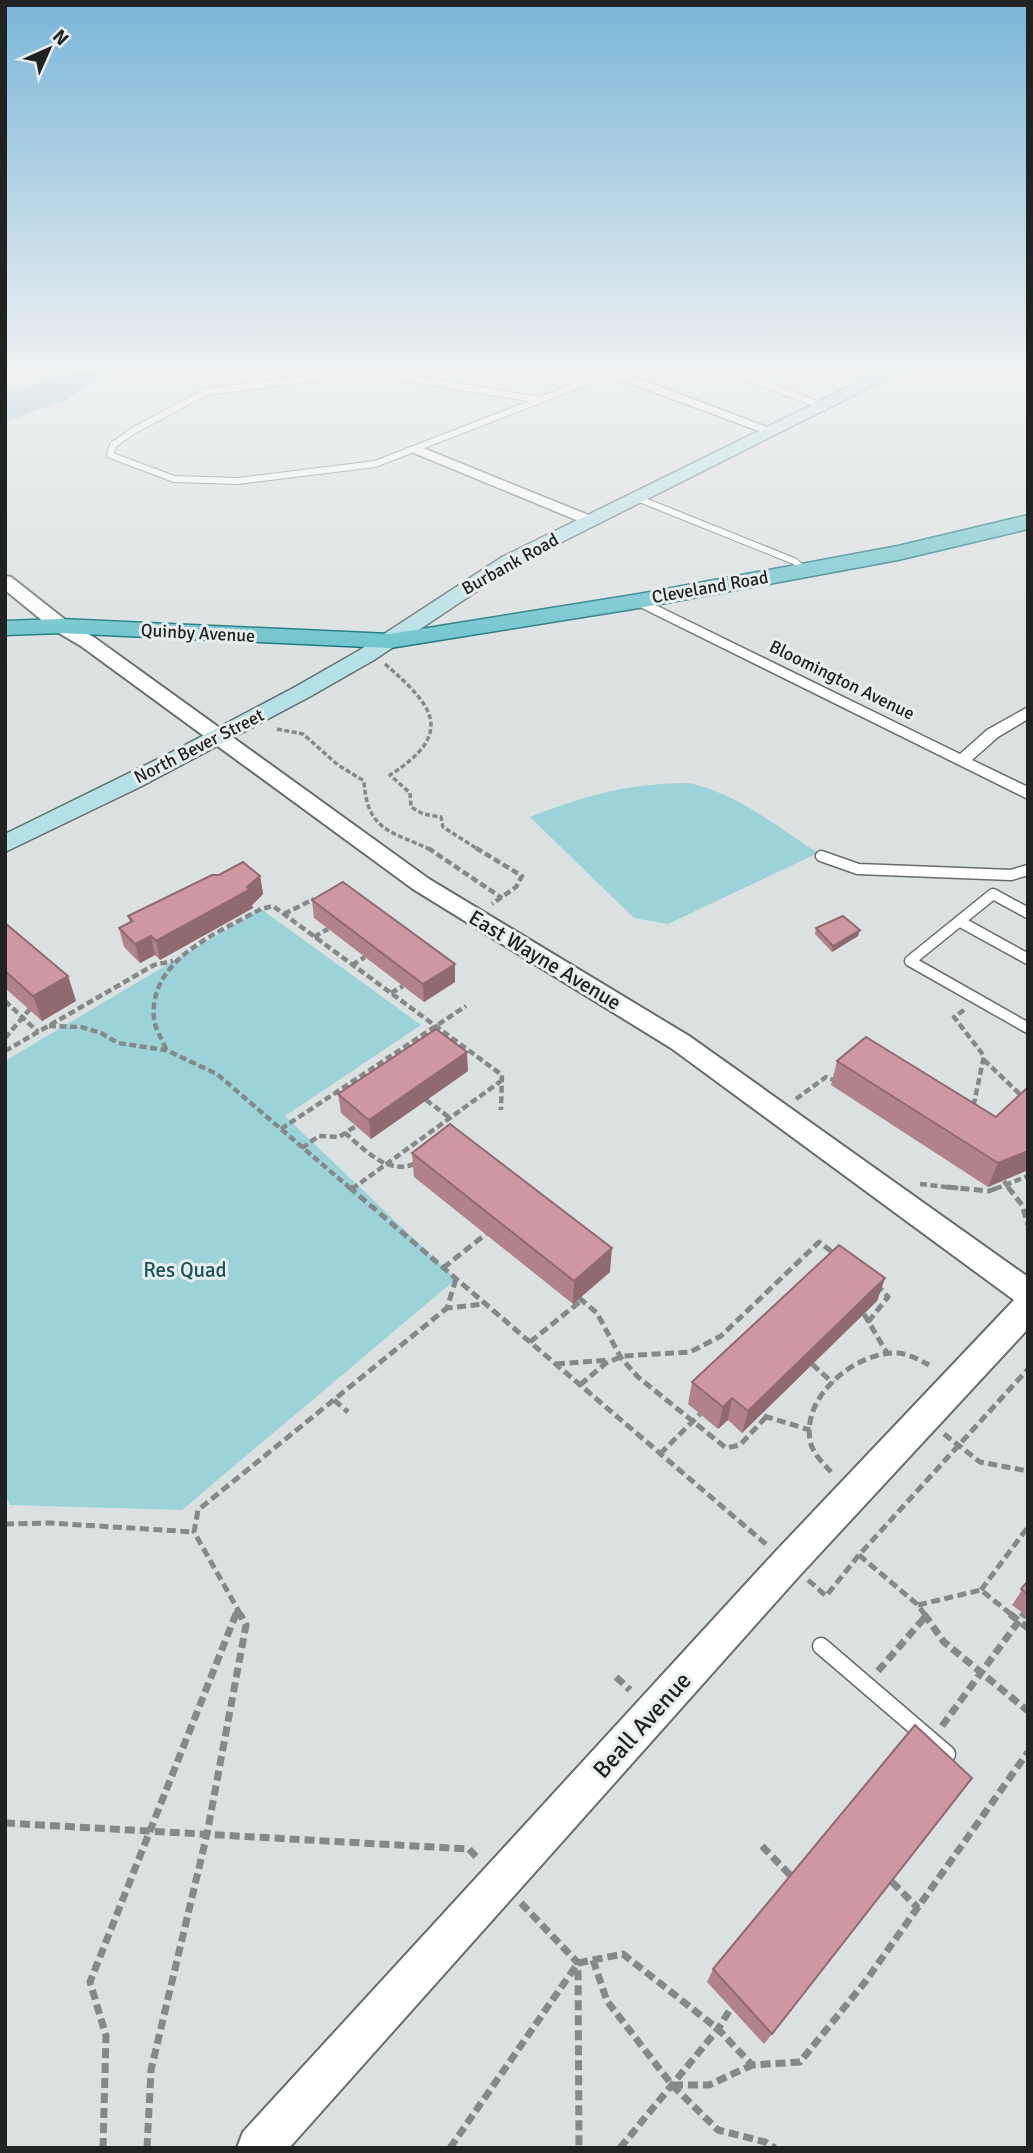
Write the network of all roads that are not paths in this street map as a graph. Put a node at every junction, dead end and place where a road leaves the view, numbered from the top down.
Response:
1 (144, 468) edge
2 (339, 468) edge
3 (463, 468) edge
4 (698, 468) edge
5 (637, 498) junction
6 (591, 521) junction
7 (1028, 522) edge
8 (805, 570) junction
9 (5, 581) edge
10 (639, 601) junction
11 (61, 626) junction
12 (5, 628) edge
13 (387, 652) junction
14 (1028, 712) edge
15 (217, 738) junction
16 (962, 761) junction
17 (1028, 794) edge
18 (5, 845) edge
19 (821, 856) dead end
20 (1028, 870) edge
21 (1028, 913) edge
22 (958, 921) junction
23 (1028, 958) edge
24 (1028, 1028) edge
25 (1028, 1294) edge
26 (1028, 1305) edge
27 (821, 1646) dead end
28 (947, 1754) edge
29 (259, 2148) edge

1 - 2 lane
3 - 6 street
4 - 5 main road, Burbank Road
5 - 6 main road, Burbank Road
5 - 8 lane
6 - 13 main road, Burbank Road
7 - 8 main road, Cleveland Road
8 - 10 main road, Cleveland Road
9 - 11 street
10 - 13 main road, Cleveland Road
10 - 16 street, Bloomington Avenue
11 - 12 main road, Quinby Avenue
11 - 13 main road, Quinby Avenue
11 - 15 street, East Wayne Avenue
13 - 15 main road, North Bever Street
14 - 16 street
15 - 18 main road, North Bever Street
15 - 25 street, East Wayne Avenue
16 - 17 street, Bloomington Avenue
19 - 20 lane
21 - 22 lane
22 - 23 lane
22 - 24 lane
26 - 29 street, Beall Avenue
27 - 28 lane

